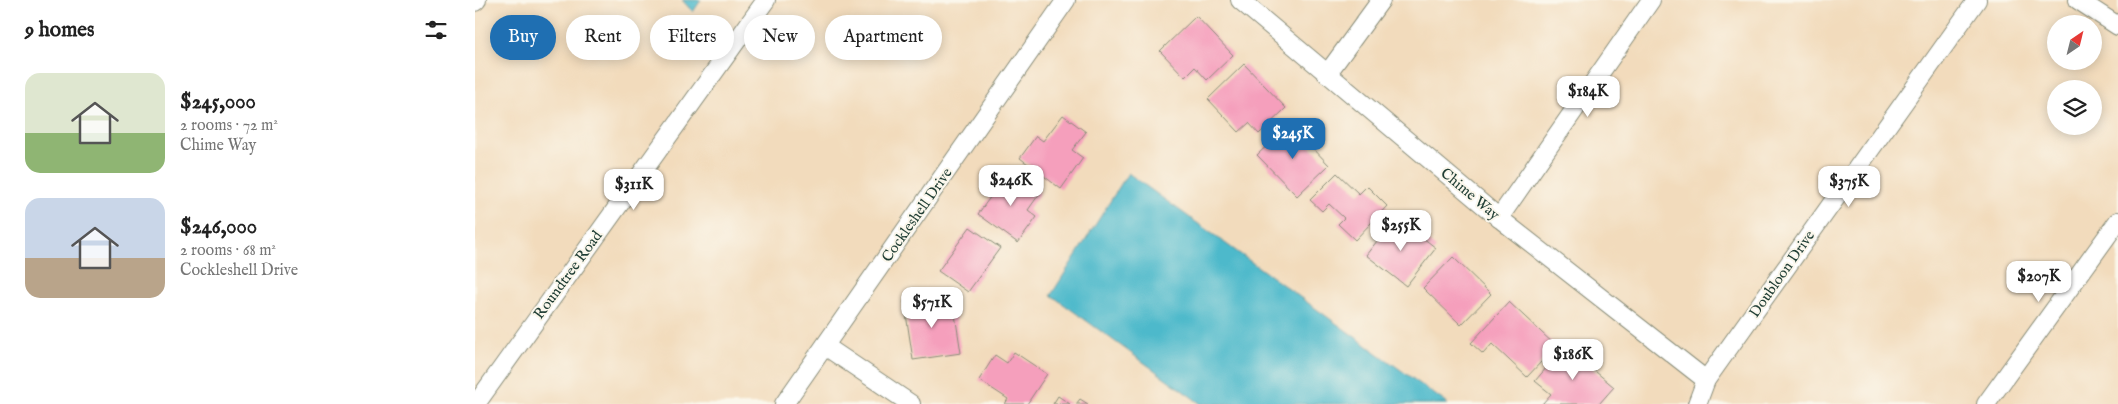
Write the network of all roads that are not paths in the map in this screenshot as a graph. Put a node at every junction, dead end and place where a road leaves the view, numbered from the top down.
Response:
1 (765, 0) edge
2 (1066, 0) edge
3 (1240, 0) edge
4 (1381, 0) edge
5 (1651, 0) edge
6 (1977, 0) edge
7 (2078, 0) edge
8 (2118, 26) edge
9 (1327, 74) junction
10 (1499, 218) junction
11 (2118, 221) edge
12 (825, 346) junction
13 (1707, 380) junction
14 (476, 404) edge
15 (784, 404) edge
16 (911, 404) edge
17 (1697, 404) edge
18 (1986, 404) edge

1 - 14 street, Roundtree Road
2 - 12 street, Cockleshell Drive
3 - 9 street, Chime Way
4 - 9 street
5 - 10 street
6 - 13 street, Doubloon Drive
7 - 8 street
9 - 10 street, Chime Way
10 - 13 street, Chime Way
11 - 18 street
12 - 15 street, Cockleshell Drive
12 - 16 street
13 - 17 street, Doubloon Drive

